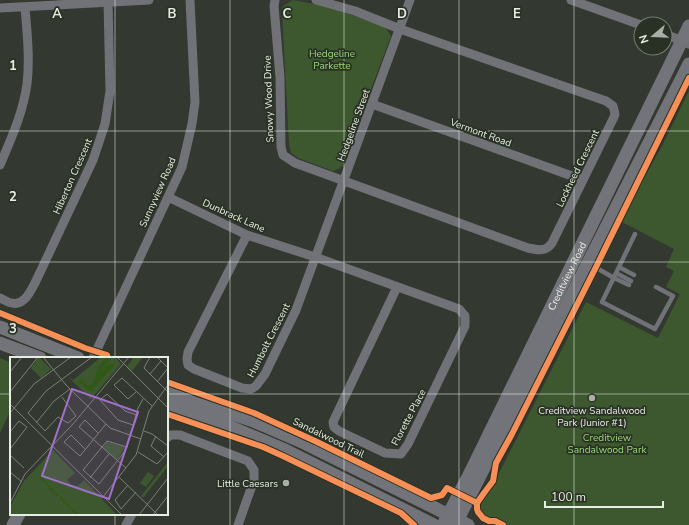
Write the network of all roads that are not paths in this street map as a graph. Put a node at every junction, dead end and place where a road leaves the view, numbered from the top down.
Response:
1 (149, 0) edge
2 (190, 0) edge
3 (275, 0) edge
4 (316, 0) edge
5 (410, 0) edge
6 (572, 0) edge
7 (108, 2) junction
8 (25, 7) junction
9 (0, 8) edge
10 (633, 22) edge
11 (689, 26) edge
12 (400, 29) junction
13 (673, 37) edge
14 (686, 42) edge
15 (689, 64) edge
16 (372, 104) junction
17 (0, 165) edge
18 (344, 180) junction
19 (583, 180) junction
20 (168, 197) junction
21 (635, 234) dead end
22 (247, 235) junction
23 (315, 257) junction
24 (576, 258) junction
25 (588, 263) junction
26 (619, 267) junction
27 (615, 275) junction
28 (634, 275) dead end
29 (630, 283) dead end
30 (397, 287) junction
31 (656, 287) dead end
32 (0, 298) edge
33 (0, 326) edge
34 (0, 342) edge
35 (38, 357) edge
36 (76, 357) edge
37 (93, 357) edge
38 (168, 392) edge
39 (168, 405) edge
40 (168, 437) edge
41 (300, 440) junction
42 (285, 450) junction
43 (18, 515) edge
44 (131, 515) edge
45 (454, 522) edge
46 (13, 525) edge
47 (126, 525) edge
48 (238, 525) edge
49 (434, 525) edge

1 - 7 street
2 - 20 street, Sunnyview Road
3 - 18 street, Snowy Wood Drive
4 - 12 street
5 - 12 street, Hedgeline Street
6 - 10 street
7 - 8 street
7 - 32 street, Hiberton Crescent
8 - 9 street
8 - 17 street
11 - 14 main road, Creditview Road
12 - 16 street, Hedgeline Street
12 - 19 street, Lockheed Crescent
13 - 14 street
14 - 24 main road, Creditview Road
15 - 25 main road, Creditview Road
16 - 18 street, Hedgeline Street
16 - 19 street, Vermont Road
18 - 19 street, Lockheed Crescent
18 - 23 street, Hedgeline Street
20 - 22 street, Dunbrack Lane
20 - 37 street, Sunnyview Road
21 - 26 lane
22 - 23 street, Dunbrack Lane
22 - 23 street, Humbolt Crescent
23 - 30 street, Florette Place
24 - 25 lane
24 - 45 main road, Creditview Road
25 - 27 lane
25 - 45 main road, Creditview Road
26 - 27 lane
26 - 28 lane
27 - 29 lane
27 - 31 lane
30 - 30 street, Florette Place
33 - 36 main road
34 - 35 main road
38 - 41 main road
39 - 42 main road
40 - 48 street
41 - 42 main road
41 - 45 main road
42 - 49 main road
43 - 46 main road
44 - 47 street

